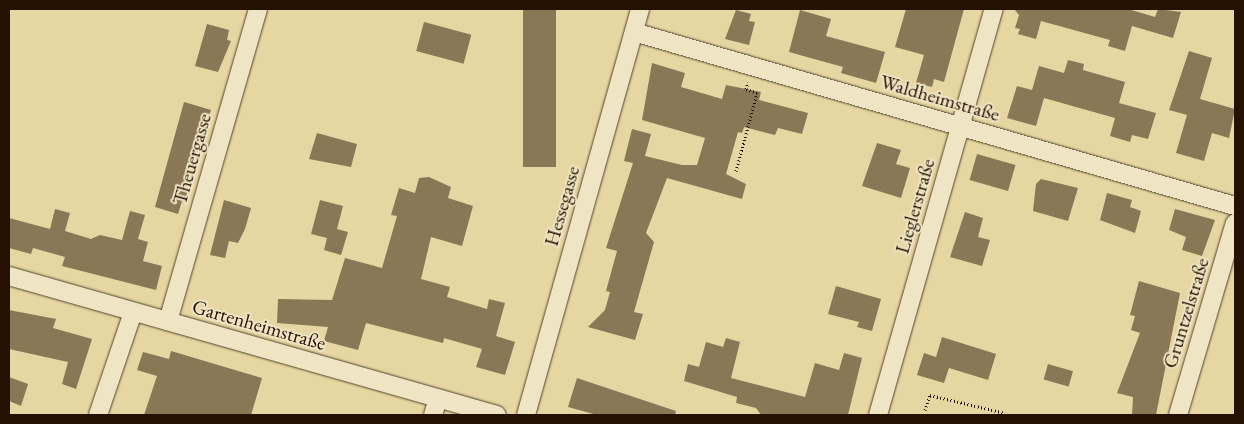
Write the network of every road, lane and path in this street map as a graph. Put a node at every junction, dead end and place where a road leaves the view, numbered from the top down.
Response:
1 (258, 9) edge
2 (640, 9) edge
3 (994, 9) edge
4 (634, 32) junction
5 (752, 66) junction
6 (960, 126) junction
7 (736, 171) dead end
8 (1235, 206) edge
9 (1235, 223) edge
10 (9, 276) edge
11 (134, 312) junction
12 (168, 321) junction
13 (436, 407) edge
14 (925, 410) dead end
15 (1005, 413) dead end
16 (98, 415) edge
17 (497, 415) edge
18 (526, 415) edge
19 (878, 415) edge
20 (1178, 415) edge

1 - 12 street, Theuergasse
2 - 4 street, Hessegasse
3 - 6 street, Lieglerstraße
4 - 5 street, Waldheimstraße
4 - 18 street, Hessegasse
5 - 6 street, Waldheimstraße
5 - 7 path
6 - 8 street, Waldheimstraße
6 - 19 street, Lieglerstraße
9 - 20 street, Gruntzelstraße
10 - 11 street, Gartenheimstraße
11 - 12 street, Gartenheimstraße
11 - 16 street
12 - 13 street, Gartenheimstraße
13 - 17 street, Gartenheimstraße
14 - 15 path

